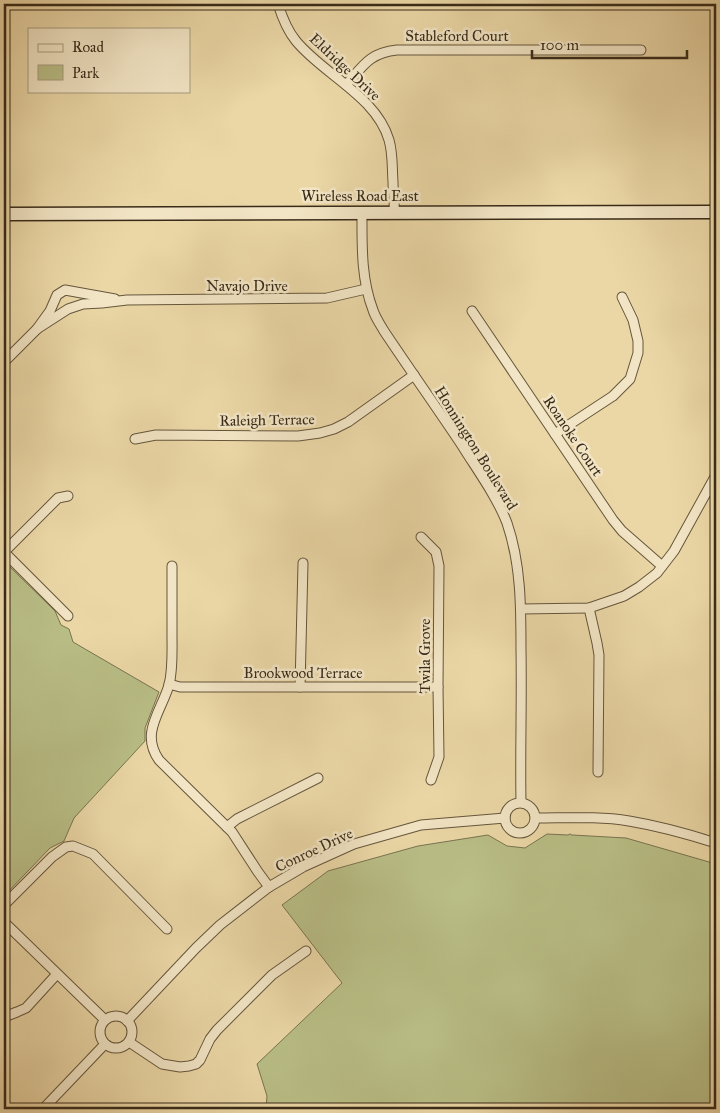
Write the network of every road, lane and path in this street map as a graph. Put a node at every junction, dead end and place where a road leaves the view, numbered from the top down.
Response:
1 (278, 4) edge
2 (641, 50) dead end
3 (346, 85) junction
4 (362, 212) junction
5 (394, 212) junction
6 (716, 212) edge
7 (4, 214) edge
8 (366, 289) junction
9 (622, 297) dead end
10 (127, 300) junction
11 (472, 311) dead end
12 (36, 330) junction
13 (4, 362) edge
14 (414, 375) junction
15 (555, 434) junction
16 (135, 439) dead end
17 (716, 475) edge
18 (68, 496) dead end
19 (421, 537) dead end
20 (4, 552) edge
21 (303, 563) dead end
22 (172, 566) dead end
23 (662, 566) junction
24 (589, 608) junction
25 (521, 609) junction
26 (68, 616) dead end
27 (169, 684) junction
28 (300, 687) junction
29 (438, 687) junction
30 (598, 772) dead end
31 (318, 778) dead end
32 (431, 780) dead end
33 (521, 802) junction
34 (505, 818) junction
35 (536, 818) junction
36 (227, 827) junction
37 (716, 843) edge
38 (269, 887) junction
39 (4, 905) edge
40 (4, 922) edge
41 (167, 929) dead end
42 (306, 951) dead end
43 (57, 974) junction
44 (4, 1017) edge
45 (105, 1020) junction
46 (127, 1021) junction
47 (129, 1042) junction
48 (105, 1044) junction
49 (43, 1109) edge

1 - 3 street, Eldridge Drive
2 - 3 street, Stableford Court
3 - 5 street, Eldridge Drive
4 - 5 street, Wireless Road East
4 - 7 street, Wireless Road East
4 - 8 street, Honnington Boulevard
5 - 6 street, Wireless Road East
8 - 10 street, Navajo Drive
8 - 14 street, Honnington Boulevard
9 - 15 street
10 - 12 street, Navajo Drive
10 - 12 street, Navajo Drive
11 - 15 street, Roanoke Court
12 - 13 street, Navajo Drive
14 - 16 street, Raleigh Terrace
14 - 25 street, Honnington Boulevard
15 - 23 street, Roanoke Court
17 - 23 street
18 - 20 street
19 - 29 street, Twila Grove
20 - 26 street
21 - 28 street
22 - 27 street
23 - 24 street
24 - 25 street
24 - 30 street
25 - 33 street, Honnington Boulevard
27 - 28 street, Brookwood Terrace
27 - 36 street
28 - 29 street, Brookwood Terrace
29 - 32 street, Twila Grove
31 - 36 street
33 - 34 street
33 - 35 street
34 - 35 street
34 - 38 street, Conroe Drive
35 - 37 street
36 - 38 street
38 - 46 street, Conroe Drive
39 - 41 street
40 - 43 street
42 - 47 street
43 - 44 street
43 - 45 street
45 - 46 street
45 - 48 street
46 - 47 street
47 - 48 street
48 - 49 street

